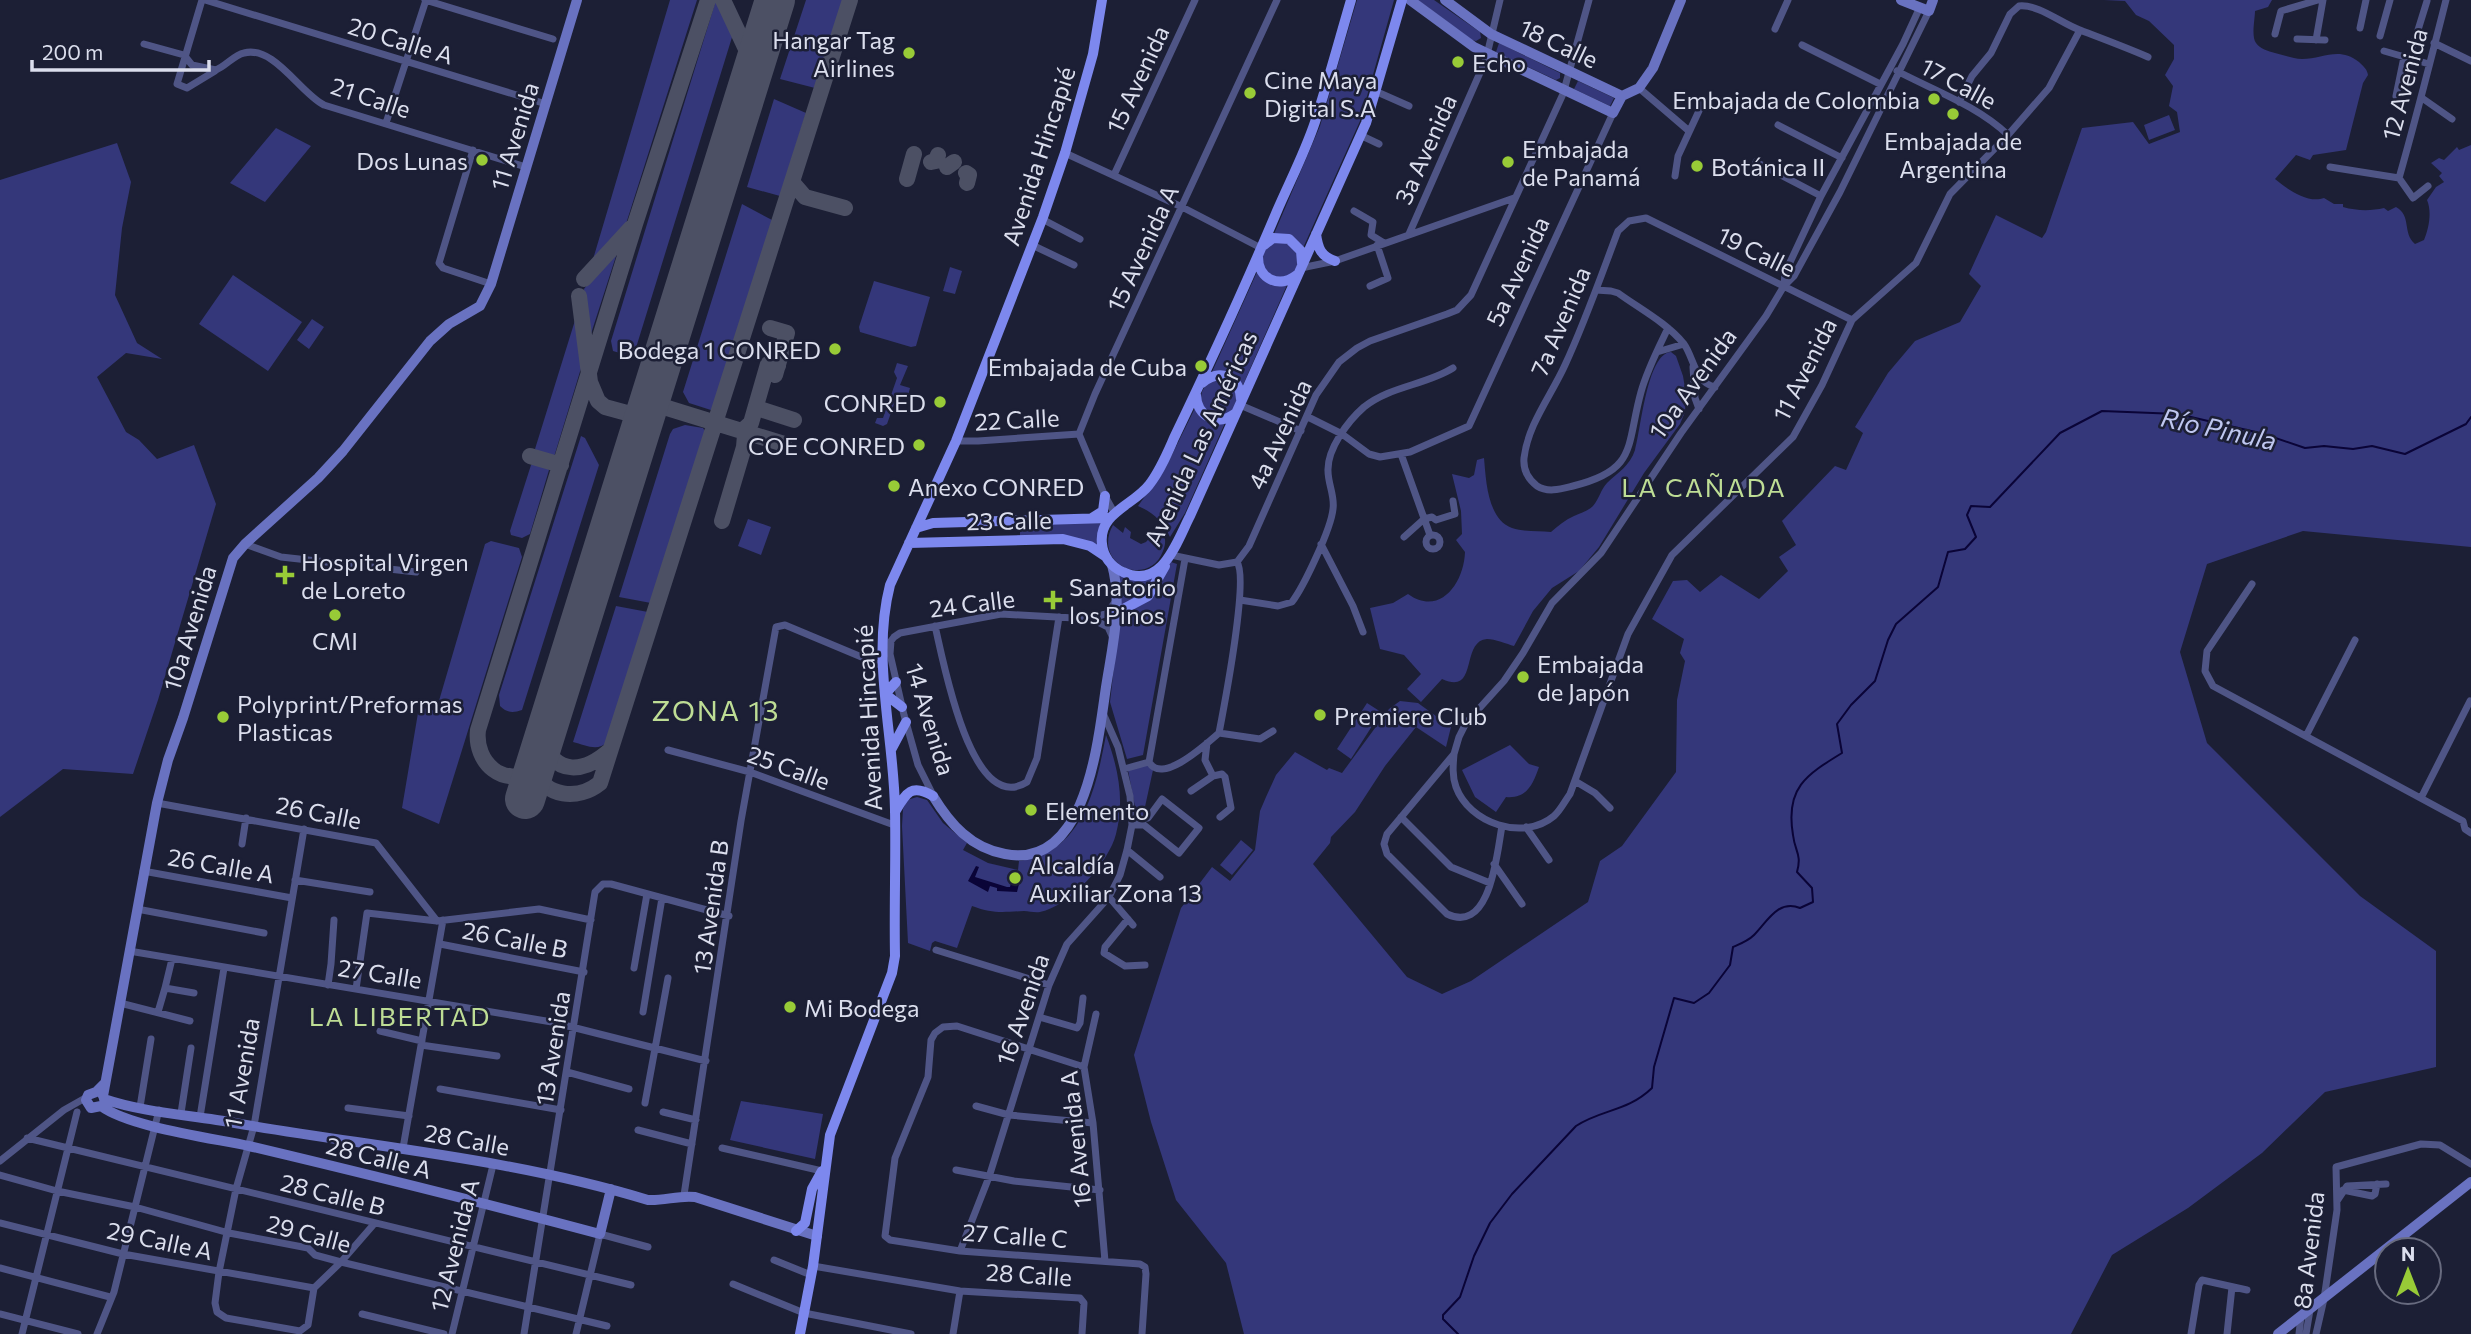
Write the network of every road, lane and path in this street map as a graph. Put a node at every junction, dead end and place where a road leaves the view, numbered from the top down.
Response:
1 (203, 0) edge
2 (425, 0) edge
3 (577, 0) edge
4 (1102, 0) edge
5 (1195, 0) edge
6 (1278, 0) edge
7 (1351, 0) edge
8 (1402, 0) edge
9 (1410, 0) edge
10 (1446, 0) edge
11 (1500, 0) edge
12 (1589, 0) edge
13 (1681, 0) edge
14 (1788, 0) edge
15 (1901, 0) edge
16 (2320, 0) edge
17 (2366, 0) edge
18 (2390, 0) edge
19 (2426, 0) edge
20 (1927, 4) edge
21 (2445, 4) edge
22 (2360, 28) dead end
23 (1775, 29) dead end
24 (2080, 30) junction
25 (1491, 34) junction
26 (2275, 34) dead end
27 (2380, 36) dead end
28 (2297, 39) dead end
29 (553, 40) dead end
30 (2316, 40) junction
31 (2325, 40) dead end
32 (2434, 43) junction
33 (144, 44) dead end
34 (1802, 45) dead end
35 (2413, 46) dead end
36 (2384, 51) dead end
37 (1487, 53) junction
38 (184, 55) junction
39 (2148, 57) dead end
40 (2404, 57) junction
41 (407, 61) junction
42 (2471, 61) edge
43 (2429, 64) junction
44 (1889, 67) junction
45 (216, 70) junction
46 (1570, 72) junction
47 (1899, 73) junction
48 (1880, 84) junction
49 (1639, 88) junction
50 (1564, 89) junction
51 (1376, 91) junction
52 (1622, 96) junction
53 (2396, 96) dead end
54 (2422, 98) junction
55 (1703, 100) dead end
56 (1959, 102) junction
57 (546, 104) junction
58 (1409, 106) dead end
59 (1614, 113) junction
60 (2452, 119) dead end
61 (386, 123) junction
62 (1778, 125) dead end
63 (1689, 131) junction
64 (1360, 135) junction
65 (2008, 135) junction
66 (1379, 144) dead end
67 (473, 150) junction
68 (1065, 153) junction
69 (1842, 158) junction
70 (1756, 162) dead end
71 (526, 167) junction
72 (2330, 167) dead end
73 (1114, 175) junction
74 (1675, 176) dead end
75 (2399, 178) junction
76 (1827, 186) junction
77 (2428, 186) dead end
78 (1840, 192) junction
79 (1821, 196) junction
80 (1514, 198) junction
81 (1182, 207) junction
82 (1354, 211) dead end
83 (1646, 218) joint
84 (1042, 219) junction
85 (1409, 233) junction
86 (1316, 234) junction
87 (1080, 239) dead end
88 (1380, 244) junction
89 (1032, 245) junction
90 (1260, 250) junction
91 (1335, 261) junction
92 (1074, 265) dead end
93 (1300, 268) junction
94 (491, 284) junction
95 (1370, 286) dead end
96 (1784, 286) junction
97 (1596, 290) junction
98 (1852, 320) junction
99 (1668, 328) junction
100 (1684, 344) junction
101 (1657, 352) junction
102 (1693, 363) junction
103 (1453, 368) dead end
104 (1199, 386) junction
105 (1715, 387) junction
106 (1239, 406) junction
107 (1699, 409) junction
108 (1308, 417) junction
109 (1301, 431) junction
110 (1079, 434) junction
111 (1342, 434) junction
112 (956, 441) junction
113 (1401, 454) junction
114 (1105, 496) junction
115 (1453, 501) dead end
116 (925, 509) junction
117 (1112, 516) junction
118 (1089, 519) junction
119 (1424, 519) junction
120 (1016, 521) junction
121 (933, 523) junction
122 (916, 528) junction
123 (1430, 535) dead end
124 (1404, 537) dead end
125 (1016, 540) junction
126 (245, 544) junction
127 (909, 544) junction
128 (1321, 544) junction
129 (1176, 556) junction
130 (1109, 561) junction
131 (1237, 562) junction
132 (1311, 564) junction
133 (1332, 565) junction
134 (416, 572) dead end
135 (2252, 584) dead end
136 (1116, 598) junction
137 (1240, 600) junction
138 (884, 609) junction
139 (1116, 613) junction
140 (1059, 617) junction
141 (1091, 620) junction
142 (935, 626) junction
143 (1363, 632) dead end
144 (900, 633) junction
145 (1113, 639) junction
146 (2355, 640) dead end
147 (891, 641) joint
148 (883, 666) junction
149 (896, 682) junction
150 (886, 694) junction
151 (2470, 701) edge
152 (902, 707) junction
153 (1102, 711) junction
154 (906, 722) junction
155 (1273, 731) dead end
156 (1219, 733) junction
157 (2306, 736) junction
158 (1207, 743) junction
159 (668, 750) dead end
160 (891, 750) junction
161 (1454, 754) junction
162 (1184, 759) junction
163 (1205, 760) junction
164 (1149, 762) junction
165 (1124, 769) junction
166 (750, 772) junction
167 (1213, 776) junction
168 (1575, 781) junction
169 (1191, 791) dead end
170 (933, 796) junction
171 (2421, 798) junction
172 (157, 803) junction
173 (1610, 808) dead end
174 (895, 812) junction
175 (1220, 817) dead end
176 (1401, 817) junction
177 (2471, 817) edge
178 (246, 818) junction
179 (2463, 821) junction
180 (1132, 822) junction
181 (894, 825) junction
182 (1502, 826) junction
183 (1526, 827) junction
184 (304, 829) junction
185 (2471, 833) edge
186 (242, 844) dead end
187 (1127, 850) junction
188 (1549, 860) dead end
189 (1494, 864) junction
190 (143, 870) junction
191 (1160, 877) dead end
192 (295, 880) junction
193 (1490, 883) junction
194 (370, 891) dead end
195 (647, 894) junction
196 (1109, 897) junction
197 (292, 898) junction
198 (662, 898) junction
199 (1522, 904) dead end
200 (137, 909) junction
201 (729, 916) junction
202 (334, 920) dead end
203 (440, 920) junction
204 (591, 920) junction
205 (264, 933) dead end
206 (440, 944) junction
207 (936, 950) dead end
208 (129, 951) junction
209 (172, 959) junction
210 (1145, 965) dead end
211 (224, 968) junction
212 (634, 968) dead end
213 (584, 972) junction
214 (281, 977) junction
215 (667, 978) dead end
216 (328, 985) junction
217 (1049, 985) junction
218 (165, 988) junction
219 (356, 989) junction
220 (194, 993) dead end
221 (1083, 998) dead end
222 (428, 1000) junction
223 (120, 1003) junction
224 (158, 1012) junction
225 (643, 1012) dead end
226 (1096, 1014) dead end
227 (1040, 1017) junction
228 (190, 1021) dead end
229 (575, 1026) junction
230 (380, 1031) dead end
231 (151, 1039) dead end
232 (421, 1043) junction
233 (191, 1048) dead end
234 (654, 1048) junction
235 (1030, 1049) junction
236 (497, 1056) dead end
237 (706, 1061) junction
238 (1084, 1066) junction
239 (567, 1072) junction
240 (440, 1089) dead end
241 (629, 1089) dead end
242 (96, 1099) junction
243 (645, 1103) dead end
244 (975, 1106) dead end
245 (140, 1107) junction
246 (76, 1108) junction
247 (348, 1108) dead end
248 (561, 1110) junction
249 (159, 1111) junction
250 (663, 1112) dead end
251 (181, 1113) junction
252 (1009, 1115) junction
253 (409, 1116) junction
254 (200, 1117) junction
255 (696, 1120) junction
256 (1093, 1124) junction
257 (155, 1126) junction
258 (254, 1126) junction
259 (638, 1130) dead end
260 (27, 1138) junction
261 (692, 1144) junction
262 (249, 1146) junction
263 (403, 1148) junction
264 (722, 1148) dead end
265 (68, 1149) junction
266 (826, 1159) junction
267 (0, 1161) edge
268 (2471, 1164) edge
269 (145, 1165) junction
270 (493, 1165) junction
271 (956, 1170) dead end
272 (822, 1171) junction
273 (551, 1174) junction
274 (0, 1175) edge
275 (989, 1177) junction
276 (2471, 1182) edge
277 (2386, 1184) dead end
278 (611, 1188) junction
279 (236, 1189) junction
280 (1100, 1190) junction
281 (57, 1191) junction
282 (684, 1195) junction
283 (2336, 1201) junction
284 (483, 1204) junction
285 (135, 1207) junction
286 (543, 1219) junction
287 (0, 1223) edge
288 (374, 1224) junction
289 (796, 1231) junction
290 (229, 1233) junction
291 (600, 1234) junction
292 (46, 1235) junction
293 (817, 1236) junction
294 (648, 1247) dead end
295 (473, 1248) junction
296 (960, 1251) junction
297 (123, 1254) junction
298 (774, 1260) dead end
299 (1105, 1261) junction
300 (341, 1262) junction
301 (536, 1263) junction
302 (0, 1268) edge
303 (812, 1270) junction
304 (219, 1272) junction
305 (590, 1275) junction
306 (36, 1278) junction
307 (733, 1284) dead end
308 (631, 1285) dead end
309 (2232, 1287) junction
310 (314, 1288) junction
311 (2247, 1290) dead end
312 (463, 1291) junction
313 (960, 1291) junction
314 (110, 1297) junction
315 (2324, 1299) junction
316 (529, 1307) junction
317 (804, 1313) junction
318 (2306, 1313) junction
319 (0, 1314) edge
320 (362, 1314) dead end
321 (580, 1320) junction
322 (25, 1321) junction
323 (607, 1326) dead end
324 (22, 1334) edge
325 (78, 1334) edge
326 (97, 1334) edge
327 (444, 1334) edge
328 (452, 1334) edge
329 (524, 1334) edge
330 (576, 1334) edge
331 (800, 1334) edge
332 (911, 1334) edge
333 (954, 1334) edge
334 (1082, 1334) edge
335 (1142, 1334) edge
336 (2191, 1334) edge
337 (2227, 1334) edge
338 (2278, 1334) edge
339 (2299, 1334) edge
340 (2305, 1334) edge
341 (2316, 1334) edge

1 - 38 street
1 - 41 street, 20 Calle A
2 - 29 street
2 - 41 street
3 - 57 main road, 11 Avenida
4 - 68 main road, Avenida Hincapié
5 - 73 street, 15 Avenida
6 - 81 street, 15 Avenida A
7 - 90 main road, Avenida Las Américas
8 - 51 main road, Avenida Las Américas
9 - 37 main road, 18 Calle
10 - 25 main road, 18 Calle
11 - 25 street, 3a Avenida
12 - 46 street, 4a Avenida
13 - 49 main road
14 - 23 street
15 - 20 main road
16 - 26 street
16 - 30 street
17 - 22 street
18 - 27 street
19 - 21 street
19 - 35 street
20 - 44 street, 10a Avenida
20 - 47 street, 10a Avenida
21 - 32 street, 12 Avenida
24 - 39 street
24 - 56 street
24 - 65 street, 11 Avenida
25 - 37 street, 3a Avenida
25 - 46 main road, 18 Calle
28 - 30 street
30 - 31 street
32 - 42 street
32 - 43 street, 12 Avenida
33 - 38 street
34 - 48 street
36 - 40 street
37 - 50 main road, 18 Calle
37 - 85 street, 3a Avenida
38 - 45 street
38 - 45 street, 21 Calle
40 - 43 street
40 - 53 street
41 - 57 street, 20 Calle A
41 - 61 street
43 - 54 street, 12 Avenida
44 - 47 street, 17 Calle
44 - 48 street, 10a Avenida
45 - 61 street, 21 Calle
46 - 50 street, 4a Avenida
46 - 52 main road, 18 Calle
47 - 56 street, 17 Calle
47 - 78 street, 10a Avenida
48 - 69 street, 10a Avenida
49 - 52 main road
49 - 63 street
50 - 59 main road, 18 Calle
50 - 80 street, 4a Avenida
51 - 58 street
51 - 64 main road, Avenida Las Américas
52 - 59 main road, 5a Avenida
54 - 60 street
54 - 75 street, 12 Avenida
55 - 63 street
56 - 65 street, 17 Calle
57 - 71 main road, 11 Avenida
59 - 113 street, 5a Avenida
61 - 67 street, 21 Calle
62 - 69 street
63 - 74 street
64 - 66 street
64 - 86 main road, Avenida Las Américas
65 - 98 street, 11 Avenida
67 - 71 street, 21 Calle
67 - 94 street
68 - 73 street
68 - 84 main road, Avenida Hincapié
69 - 76 street, 10a Avenida
70 - 79 street
71 - 94 main road, 11 Avenida
72 - 75 street
73 - 81 street
75 - 77 street
76 - 78 street
76 - 79 street, 10a Avenida
78 - 96 street, 10a Avenida
79 - 96 street, 10a Avenida
80 - 85 street
80 - 108 street, 4a Avenida
81 - 90 street
81 - 110 street, 15 Avenida A
82 - 88 street
83 - 96 street, 19 Calle
83 - 97 street, 7a Avenida
84 - 87 street
84 - 89 main road, Avenida Hincapié
85 - 88 street
86 - 91 main road
86 - 93 main road, Avenida Las Américas
88 - 91 street
88 - 95 street
89 - 92 street
89 - 112 main road, Avenida Hincapié
90 - 93 main road
90 - 93 main road
90 - 104 main road, Avenida Las Américas
91 - 93 street
93 - 106 main road, Avenida Las Américas
94 - 126 main road, 10a Avenida
96 - 98 street, 19 Calle
96 - 105 street, 10a Avenida
97 - 99 street
97 - 101 street, 7a Avenida
98 - 168 street, 11 Avenida
99 - 100 street
99 - 101 street
100 - 101 street
100 - 102 street
102 - 105 street
102 - 107 street
103 - 111 street
104 - 106 main road
104 - 106 main road
104 - 117 main road, Avenida Las Américas
105 - 107 street, 10a Avenida
106 - 109 street
106 - 129 main road, Avenida Las Américas
107 - 161 street, 10a Avenida
108 - 109 street, 4a Avenida
108 - 111 street
109 - 131 street, 4a Avenida
110 - 112 street, 22 Calle
110 - 114 street
111 - 113 street
111 - 128 street
112 - 116 main road, Avenida Hincapié
113 - 119 street
114 - 117 street
114 - 118 main road
115 - 119 street
116 - 121 main road
116 - 122 main road, Avenida Hincapié
117 - 118 main road, 23 Calle
117 - 130 main road, Avenida Las Américas
118 - 120 main road, 23 Calle
119 - 123 street
119 - 124 street
120 - 121 main road, 23 Calle
120 - 125 main road
121 - 122 main road, 23 Calle
122 - 127 main road, Avenida Hincapié
125 - 127 main road, 23 Calle
125 - 130 main road, 23 Calle
126 - 134 street
126 - 172 main road, 10a Avenida
127 - 138 main road, Avenida Hincapié
128 - 132 street
128 - 133 street
129 - 130 main road, Avenida Las Américas
129 - 131 street
129 - 139 main road
129 - 164 street
130 - 136 main road
131 - 137 street
132 - 133 street
132 - 137 street
133 - 143 street
135 - 157 street
136 - 139 main road
136 - 141 street
137 - 156 street
138 - 144 street, 24 Calle
138 - 148 main road, Avenida Hincapié
139 - 145 main road
140 - 141 street, 24 Calle
140 - 142 street, 24 Calle
140 - 142 street
141 - 145 street
142 - 144 street, 24 Calle
144 - 147 street, 24 Calle
145 - 153 main road
146 - 157 street
147 - 149 street, 14 Avenida
148 - 150 main road, Avenida Hincapié
148 - 166 street, 13 Avenida B
149 - 150 main road
149 - 152 street, 14 Avenida
150 - 152 main road
150 - 160 main road, Avenida Hincapié
151 - 171 street
152 - 154 street, 14 Avenida
153 - 165 street, 16 Avenida
153 - 170 main road, 14 Avenida
154 - 160 main road
154 - 170 street, 14 Avenida
155 - 156 street
156 - 158 street
157 - 171 street
158 - 162 street
158 - 163 street
159 - 166 street, 25 Calle
160 - 174 main road, Avenida Hincapié
161 - 176 street, 10a Avenida
161 - 182 street
162 - 163 street
162 - 164 street
163 - 167 street
164 - 165 street
165 - 180 street, 16 Avenida
166 - 181 street, 25 Calle
166 - 201 street, 13 Avenida B
167 - 169 street
167 - 175 street
168 - 173 street
168 - 183 street, 11 Avenida
170 - 174 main road
171 - 179 street
172 - 178 street, 26 Calle
172 - 190 main road, 10a Avenida
174 - 181 main road, Avenida Hincapié
176 - 193 street
176 - 193 street, 10a Avenida
177 - 179 street
178 - 184 street, 26 Calle
178 - 186 street
179 - 185 street
180 - 180 street
180 - 187 street, 16 Avenida
181 - 266 main road, Avenida Hincapié
182 - 183 street
182 - 189 street
183 - 188 street
184 - 192 street, 11 Avenida
184 - 203 street, 26 Calle
187 - 191 street
187 - 196 street, 16 Avenida
189 - 193 street
189 - 199 street
190 - 197 street, 26 Calle A
190 - 200 main road, 10a Avenida
192 - 194 street
192 - 197 street, 11 Avenida
195 - 198 street
195 - 204 street, 13 Avenida
195 - 212 street
196 - 210 street
196 - 217 street, 16 Avenida
197 - 214 street, 11 Avenida
198 - 201 street
198 - 225 street
200 - 205 street
200 - 208 main road, 10a Avenida
201 - 237 street, 13 Avenida B
202 - 216 street
203 - 204 street
203 - 206 street
203 - 219 street
204 - 213 street, 13 Avenida
206 - 213 street, 26 Calle B
206 - 222 street
207 - 217 street
208 - 209 street, 27 Calle
208 - 223 main road, 10a Avenida
209 - 211 street, 27 Calle
209 - 218 street
211 - 214 street, 27 Calle
211 - 254 street
213 - 229 street, 13 Avenida
214 - 216 street, 27 Calle
214 - 258 street, 11 Avenida
215 - 234 street
216 - 219 street, 27 Calle
217 - 227 street, 16 Avenida
218 - 220 street
218 - 224 street
219 - 222 street, 27 Calle
221 - 227 street
222 - 229 street, 27 Calle
222 - 232 street
223 - 224 street
223 - 242 main road, 10a Avenida
224 - 228 street
226 - 238 street, 16 Avenida A
227 - 235 street, 16 Avenida
229 - 234 street, 27 Calle
229 - 239 street, 13 Avenida
230 - 232 street
231 - 245 street
232 - 236 street
232 - 253 street
233 - 251 street
234 - 237 street, 27 Calle
234 - 243 street
235 - 238 street
235 - 252 street, 16 Avenida
235 - 296 street, 27 Calle C
237 - 255 street, 13 Avenida B
238 - 256 street, 16 Avenida A
239 - 241 street
239 - 248 street, 13 Avenida
240 - 248 street
242 - 245 main road, 28 Calle
242 - 246 street
242 - 257 main road, 28 Calle A
244 - 252 street
245 - 249 main road, 28 Calle
246 - 260 street
246 - 265 street
247 - 253 street
248 - 273 street, 13 Avenida
249 - 251 main road, 28 Calle
249 - 257 street
250 - 255 street
251 - 254 main road, 28 Calle
252 - 256 street
252 - 275 street, 16 Avenida
253 - 263 street
254 - 258 main road, 28 Calle
255 - 261 street, 13 Avenida B
256 - 280 street, 16 Avenida A
257 - 262 main road, 28 Calle A
257 - 269 street
258 - 262 street, 11 Avenida
258 - 263 main road, 28 Calle
259 - 261 street
260 - 265 street, 28 Calle B
260 - 267 street
261 - 282 street, 13 Avenida B
262 - 279 street, 11 Avenida
262 - 284 main road, 28 Calle A
263 - 270 main road, 28 Calle
264 - 272 street
265 - 269 street, 28 Calle B
265 - 281 street
266 - 272 main road
266 - 293 main road, Avenida Hincapié
268 - 283 street, 8a Avenida
269 - 279 street, 28 Calle B
269 - 285 street
270 - 273 main road, 28 Calle
270 - 284 street, 12 Avenida A
271 - 275 street
272 - 289 main road
273 - 278 main road, 28 Calle
273 - 286 street, 13 Avenida
274 - 281 street, 29 Calle
275 - 280 street
275 - 296 street, 16 Avenida
276 - 315 main road
277 - 283 street
278 - 282 main road, 28 Calle
278 - 291 main road
279 - 288 street, 28 Calle B
279 - 290 street, 11 Avenida
280 - 299 street, 16 Avenida A
281 - 285 street, 29 Calle
281 - 292 street
282 - 289 main road, 28 Calle
283 - 315 street, 8a Avenida
284 - 286 main road, 28 Calle A
284 - 295 street, 12 Avenida A
285 - 290 street, 29 Calle
285 - 297 street
286 - 291 main road, 28 Calle A
286 - 301 street, 13 Avenida
287 - 292 street, 29 Calle A
288 - 295 street, 28 Calle B
288 - 300 street
289 - 293 main road, 28 Calle
290 - 300 street, 29 Calle
290 - 304 street, 11 Avenida
291 - 294 street, 28 Calle A
291 - 305 street
292 - 297 street, 29 Calle A
292 - 306 street
293 - 303 main road, Avenida Hincapié
295 - 301 street, 28 Calle B
295 - 312 street, 12 Avenida A
296 - 299 street, 27 Calle C
297 - 304 street, 29 Calle A
297 - 314 street
298 - 303 street, 28 Calle
299 - 335 street, 27 Calle C
300 - 310 street
300 - 312 street, 29 Calle
301 - 305 street, 28 Calle B
301 - 316 street, 13 Avenida
302 - 306 street
303 - 313 street, 28 Calle
303 - 317 main road, Avenida Hincapié
304 - 310 street, 29 Calle A
304 - 310 street, 11 Avenida
305 - 308 street, 28 Calle B
305 - 321 street
306 - 314 street
306 - 322 street
307 - 317 street
309 - 311 street
309 - 336 street
309 - 337 street
312 - 316 street, 29 Calle
312 - 328 street, 12 Avenida A
313 - 333 street
313 - 334 street, 28 Calle
314 - 326 street
315 - 318 main road
315 - 341 street, 8a Avenida
316 - 321 street, 29 Calle
316 - 329 street, 13 Avenida
317 - 331 main road, Avenida Hincapié
317 - 332 street
318 - 338 main road
318 - 339 street
318 - 340 street
319 - 322 street
320 - 327 street
321 - 323 street, 29 Calle
321 - 330 street
322 - 324 street
322 - 325 street

